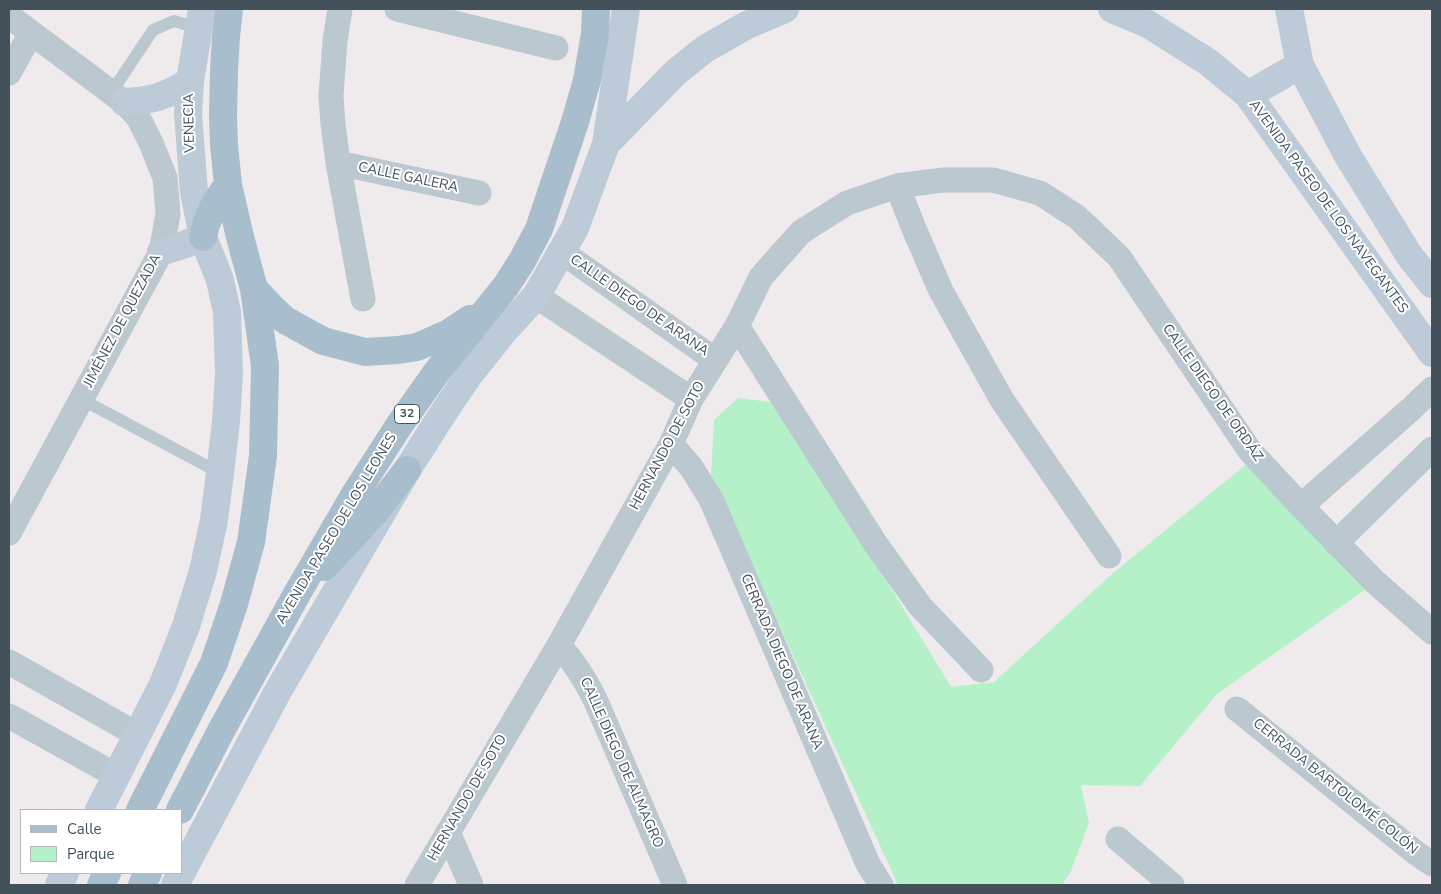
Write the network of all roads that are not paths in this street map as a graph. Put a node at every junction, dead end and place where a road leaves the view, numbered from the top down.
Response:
1 (230, 9) edge
2 (340, 9) edge
3 (397, 9) edge
4 (596, 9) edge
5 (626, 9) edge
6 (785, 9) edge
7 (1112, 9) edge
8 (1289, 9) edge
9 (9, 16) edge
10 (200, 19) edge
11 (31, 32) junction
12 (556, 48) dead end
13 (1300, 65) junction
14 (9, 73) edge
15 (190, 81) junction
16 (1248, 94) junction
17 (117, 97) junction
18 (606, 144) junction
19 (338, 164) junction
20 (228, 185) junction
21 (897, 186) junction
22 (479, 193) dead end
23 (1040, 193) joint
24 (203, 237) junction
25 (160, 252) junction
26 (562, 252) junction
27 (1432, 284) edge
28 (254, 289) junction
29 (536, 296) junction
30 (363, 299) dead end
31 (485, 310) junction
32 (737, 326) junction
33 (1432, 353) edge
34 (716, 360) junction
35 (1432, 389) edge
36 (81, 399) junction
37 (691, 399) junction
38 (672, 444) junction
39 (1432, 449) edge
40 (407, 470) junction
41 (220, 473) junction
42 (1301, 506) junction
43 (9, 533) edge
44 (1336, 543) junction
45 (1109, 556) dead end
46 (298, 592) junction
47 (1432, 632) edge
48 (559, 645) junction
49 (9, 662) edge
50 (981, 670) dead end
51 (1237, 709) dead end
52 (9, 716) edge
53 (138, 735) junction
54 (117, 776) junction
55 (100, 809) edge
56 (141, 809) edge
57 (181, 809) edge
58 (448, 832) junction
59 (1118, 839) dead end
60 (1432, 864) edge
61 (182, 872) edge
62 (417, 885) edge
63 (471, 885) edge
64 (675, 885) edge
65 (881, 885) edge
66 (1172, 885) edge

1 - 20 main road
2 - 19 street
3 - 12 street
4 - 31 main road, AVENIDA PASEO DE LOS LEONES / 32
5 - 18 street
6 - 18 street
7 - 16 street, AVENIDA PASEO DE LOS NAVEGANTES
8 - 13 street
9 - 11 street, JIMÉNEZ DE QUEZADA
10 - 15 street, VENECIA
10 - 17 lane
11 - 14 street
11 - 17 street, JIMÉNEZ DE QUEZADA
13 - 16 street
13 - 27 street
15 - 17 street
15 - 24 street, VENECIA
16 - 33 street, AVENIDA PASEO DE LOS NAVEGANTES
17 - 25 street, JIMÉNEZ DE QUEZADA
18 - 26 street
19 - 22 street, CALLE GALERA
19 - 30 street
20 - 24 main road
20 - 28 main road
21 - 23 street, HERNANDO DE SOTO
21 - 32 street, HERNANDO DE SOTO
21 - 45 street
23 - 42 street, CALLE DIEGO DE ORDÁZ
24 - 25 street
24 - 41 street, VENECIA
25 - 36 street, JIMÉNEZ DE QUEZADA
26 - 29 street
26 - 34 street, CALLE DIEGO DE ARANA
28 - 31 main road
28 - 56 main road
29 - 37 street
29 - 40 street
31 - 46 main road, AVENIDA PASEO DE LOS LEONES / 32
32 - 34 street, HERNANDO DE SOTO
32 - 50 street
34 - 37 street, HERNANDO DE SOTO
35 - 42 street
36 - 41 lane
36 - 43 street, JIMÉNEZ DE QUEZADA
37 - 38 street, HERNANDO DE SOTO
38 - 48 street, HERNANDO DE SOTO
38 - 65 street, CERRADA DIEGO DE ARANA
39 - 44 street
40 - 46 main road
40 - 61 street
41 - 53 street, VENECIA
42 - 44 street, CALLE DIEGO DE ORDÁZ
44 - 47 street, CALLE DIEGO DE ORDÁZ
46 - 57 main road, AVENIDA PASEO DE LOS LEONES / 32
48 - 58 street, HERNANDO DE SOTO
48 - 64 street, CALLE DIEGO DE ALMAGRO
49 - 53 street
51 - 60 street, CERRADA BARTOLOMÉ COLÓN
52 - 54 street
53 - 54 street, VENECIA
54 - 55 street, VENECIA
58 - 62 street, HERNANDO DE SOTO
58 - 63 street
59 - 66 street

